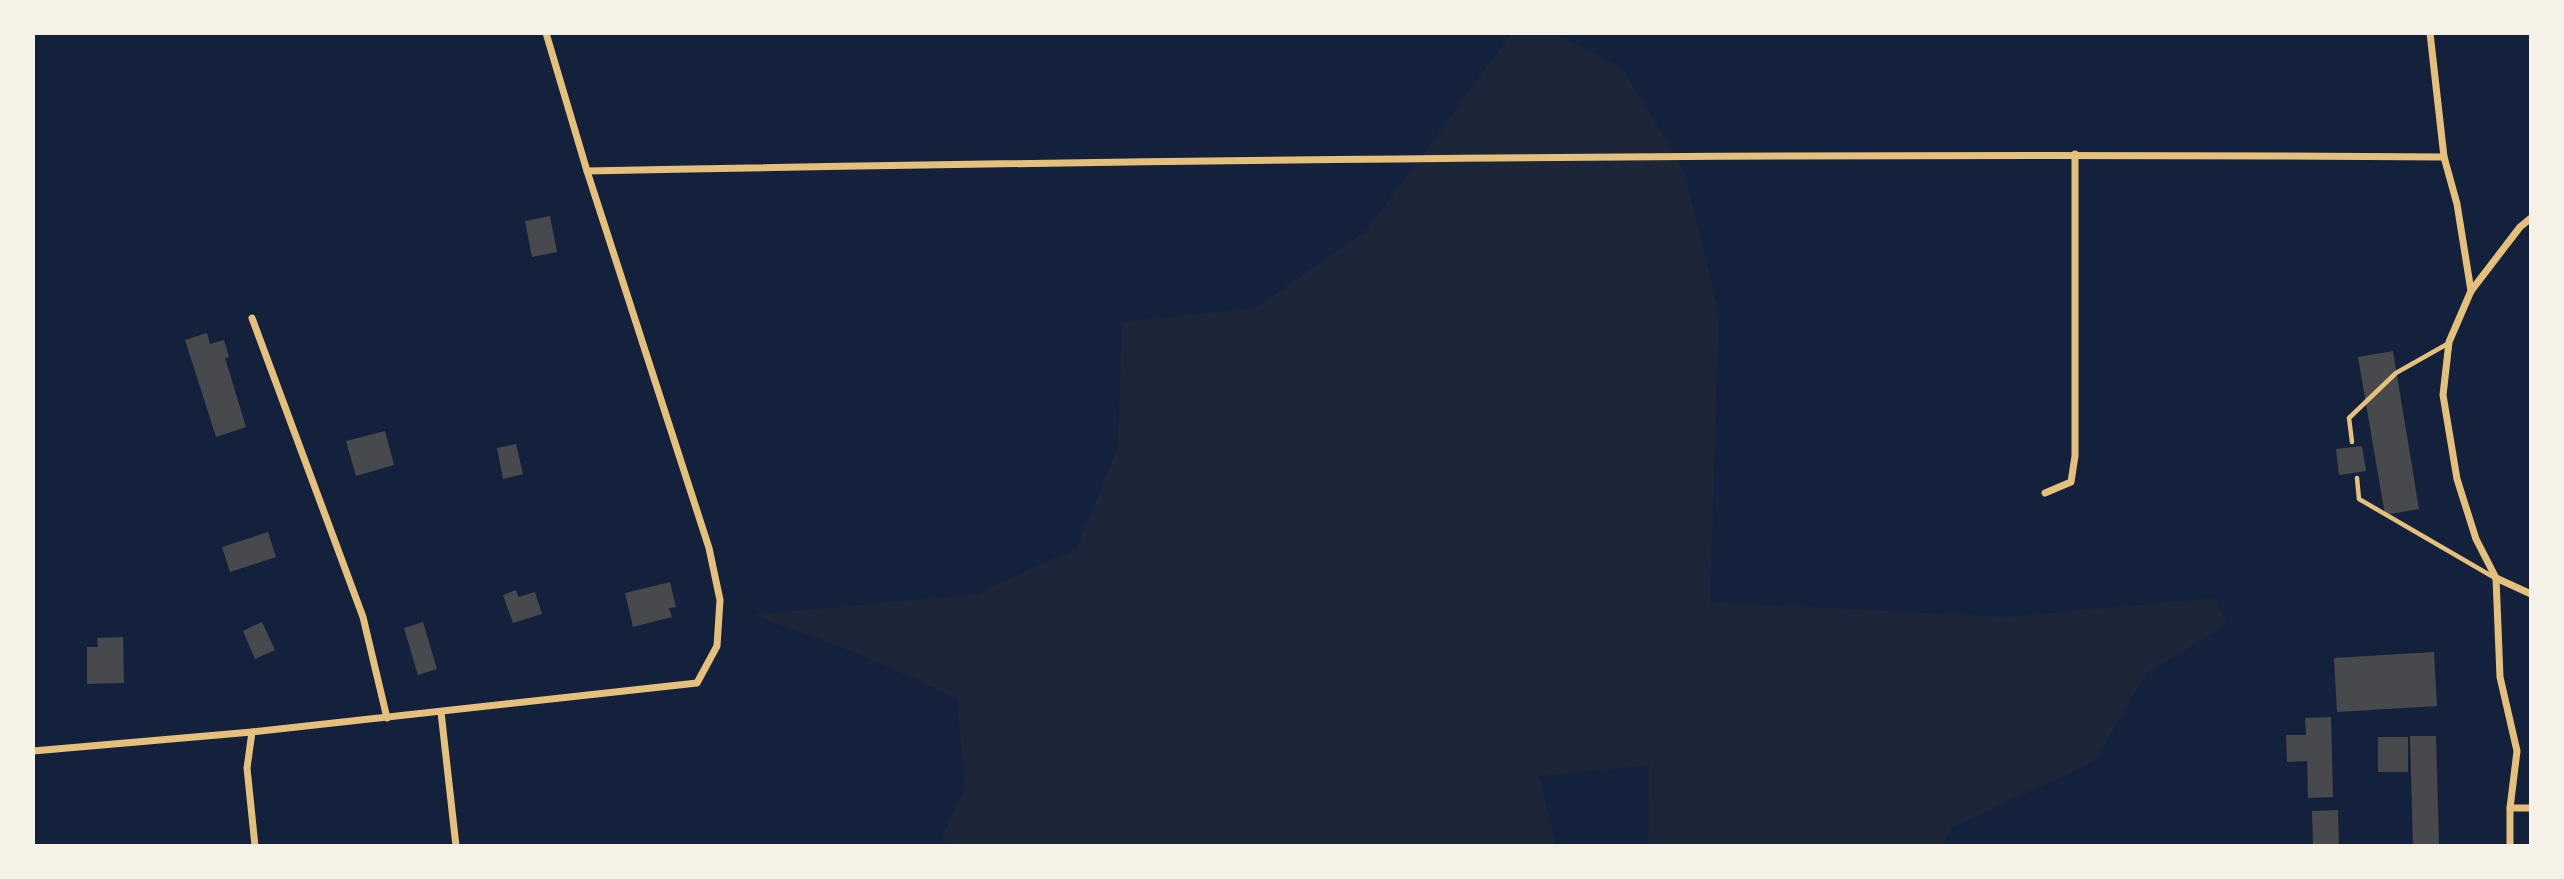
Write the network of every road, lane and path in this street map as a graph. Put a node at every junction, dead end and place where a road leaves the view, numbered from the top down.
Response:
1 (546, 33) edge
2 (2430, 33) edge
3 (2075, 154) junction
4 (2444, 157) junction
5 (587, 171) junction
6 (2531, 218) edge
7 (2471, 291) junction
8 (251, 318) dead end
9 (2449, 342) junction
10 (2352, 442) dead end
11 (2357, 478) dead end
12 (2045, 493) dead end
13 (2496, 578) junction
14 (2531, 594) edge
15 (441, 712) junction
16 (387, 718) junction
17 (252, 732) junction
18 (33, 751) edge
19 (2510, 808) junction
20 (2531, 808) edge
21 (255, 846) edge
22 (456, 846) edge
23 (2510, 846) edge

1 - 5 street
2 - 4 street
3 - 4 street
3 - 5 street
3 - 12 street
4 - 7 street
5 - 15 street
6 - 7 street
7 - 9 street
8 - 16 street
9 - 10 lane
9 - 13 street
11 - 13 lane
13 - 14 street
13 - 19 street
15 - 16 street
15 - 22 street
16 - 17 street
17 - 18 street
17 - 21 street
19 - 20 street
19 - 23 street

